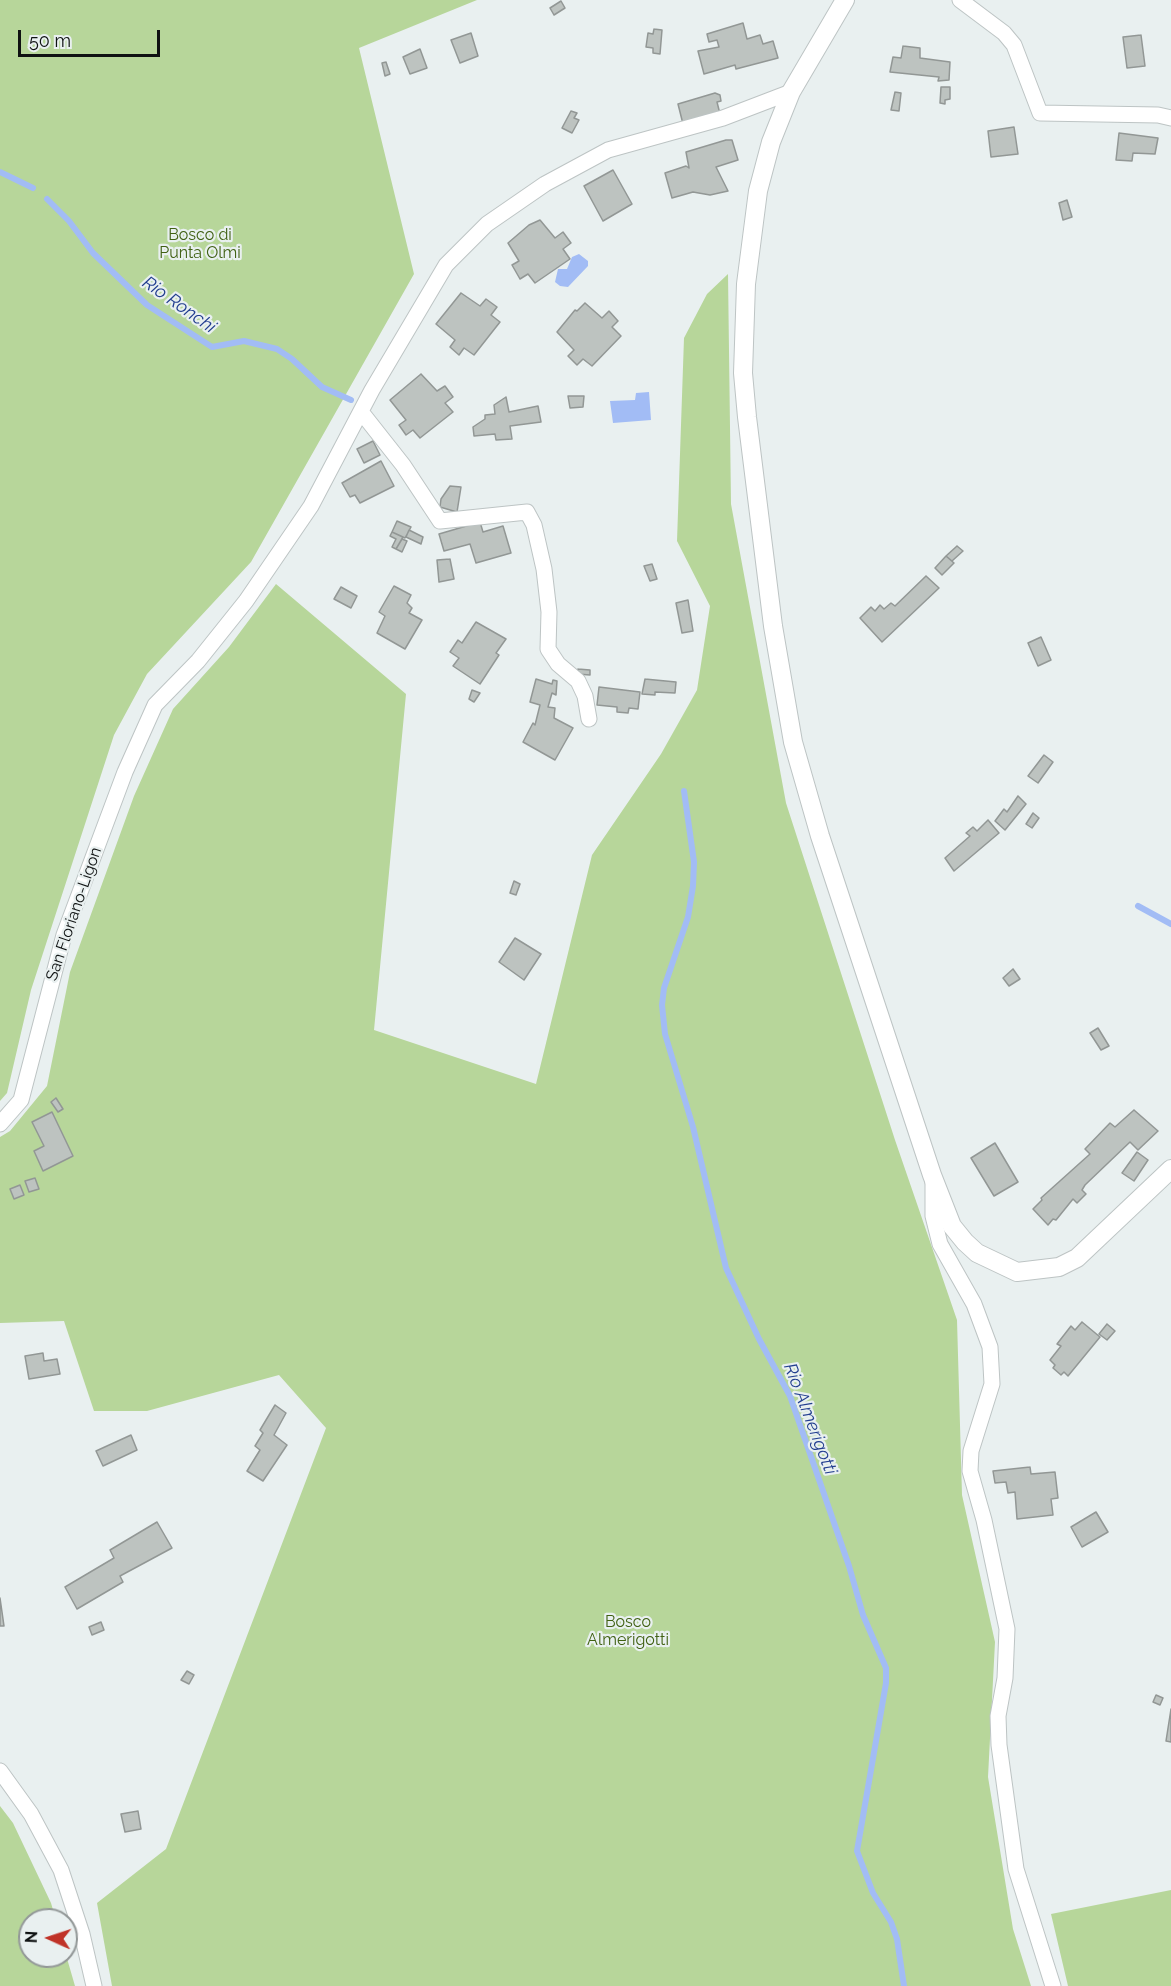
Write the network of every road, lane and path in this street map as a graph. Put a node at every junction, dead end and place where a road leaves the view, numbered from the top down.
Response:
1 (845, 0) edge
2 (960, 0) edge
3 (791, 92) junction
4 (1171, 118) edge
5 (362, 413) junction
6 (589, 719) dead end
7 (0, 1124) edge
8 (1171, 1168) edge
9 (932, 1175) junction
10 (0, 1771) edge
11 (94, 1986) edge
12 (1053, 1986) edge

1 - 3 street
2 - 4 street
3 - 5 street, San Floriano-Ligon
3 - 9 street
5 - 6 street
5 - 7 street, San Floriano-Ligon
8 - 9 street
9 - 12 street
10 - 11 street

